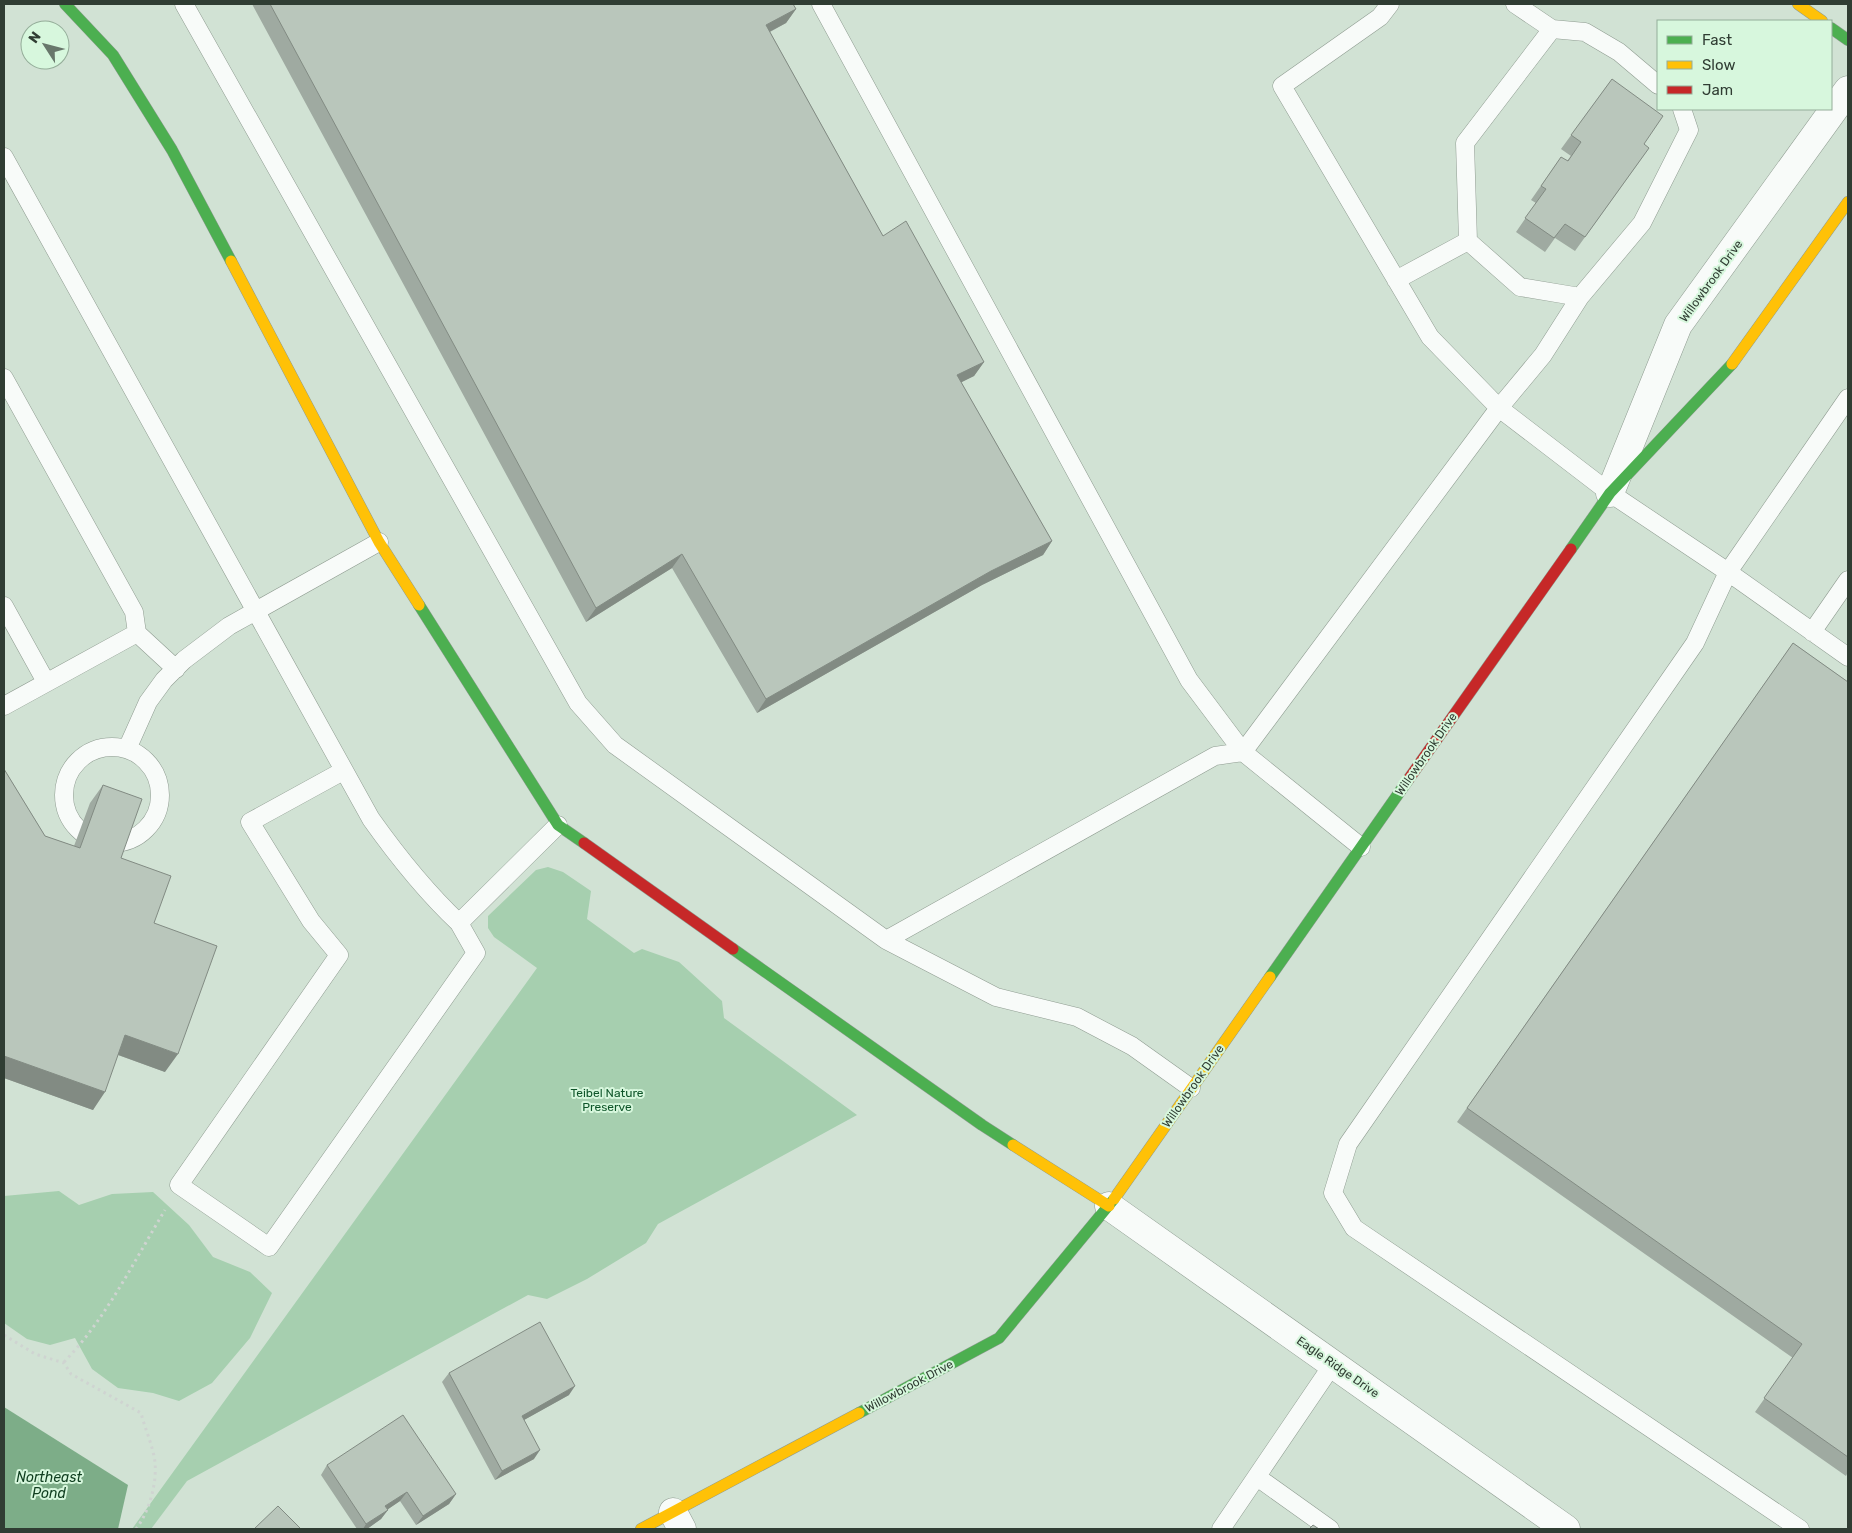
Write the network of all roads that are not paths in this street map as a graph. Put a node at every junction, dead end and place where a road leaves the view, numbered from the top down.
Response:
1 (65, 4) edge
2 (184, 4) edge
3 (821, 4) edge
4 (1390, 4) edge
5 (1516, 4) edge
6 (1798, 4) edge
7 (1821, 20) edge
8 (1552, 29) junction
9 (1832, 29) edge
10 (1848, 40) edge
11 (1657, 84) edge
12 (1848, 90) edge
13 (1682, 110) edge
14 (4, 157) edge
15 (1848, 202) edge
16 (1468, 241) junction
17 (1396, 280) junction
18 (1580, 297) junction
19 (4, 378) edge
20 (1848, 398) edge
21 (1499, 408) junction
22 (1610, 493) junction
23 (379, 542) junction
24 (1728, 572) junction
25 (1848, 580) edge
26 (4, 606) edge
27 (255, 610) junction
28 (1812, 632) junction
29 (137, 633) junction
30 (1848, 657) edge
31 (176, 669) junction
32 (46, 682) junction
33 (4, 706) edge
34 (127, 749) junction
35 (1243, 752) junction
36 (343, 771) junction
37 (558, 825) junction
38 (1361, 847) junction
39 (459, 923) junction
40 (886, 940) junction
41 (1192, 1088) junction
42 (1109, 1206) junction
43 (1333, 1364) junction
44 (1256, 1477) junction
45 (677, 1521) edge
46 (640, 1529) edge
47 (1221, 1529) edge
48 (1330, 1529) edge
49 (1566, 1529) edge
50 (1800, 1529) edge

1 - 23 main road
2 - 40 lane
3 - 35 lane
4 - 17 lane
5 - 8 lane
6 - 7 main road
8 - 11 lane
8 - 16 lane
9 - 10 main road
12 - 22 street, Willowbrook Drive
13 - 18 lane
14 - 27 lane
15 - 22 main road, Willowbrook Drive
16 - 17 lane
16 - 18 lane
17 - 21 lane
18 - 21 lane
19 - 29 lane
20 - 24 lane
21 - 22 lane
21 - 35 lane
22 - 24 lane
22 - 38 main road, Willowbrook Drive
23 - 27 lane
23 - 37 main road
24 - 28 lane
24 - 50 lane
25 - 28 lane
26 - 32 lane
27 - 31 lane
27 - 36 lane
28 - 30 lane
29 - 31 lane
29 - 32 lane
31 - 34 lane
32 - 33 lane
34 - 34 lane
35 - 38 lane
35 - 40 lane
36 - 39 lane
36 - 39 lane
37 - 39 lane
37 - 42 main road
38 - 41 main road, Willowbrook Drive
40 - 41 lane
41 - 42 main road, Willowbrook Drive
42 - 43 street, Eagle Ridge Drive
42 - 45 main road, Willowbrook Drive
43 - 44 lane
43 - 49 street, Eagle Ridge Drive
44 - 47 lane
44 - 48 lane
45 - 46 main road, Willowbrook Drive

